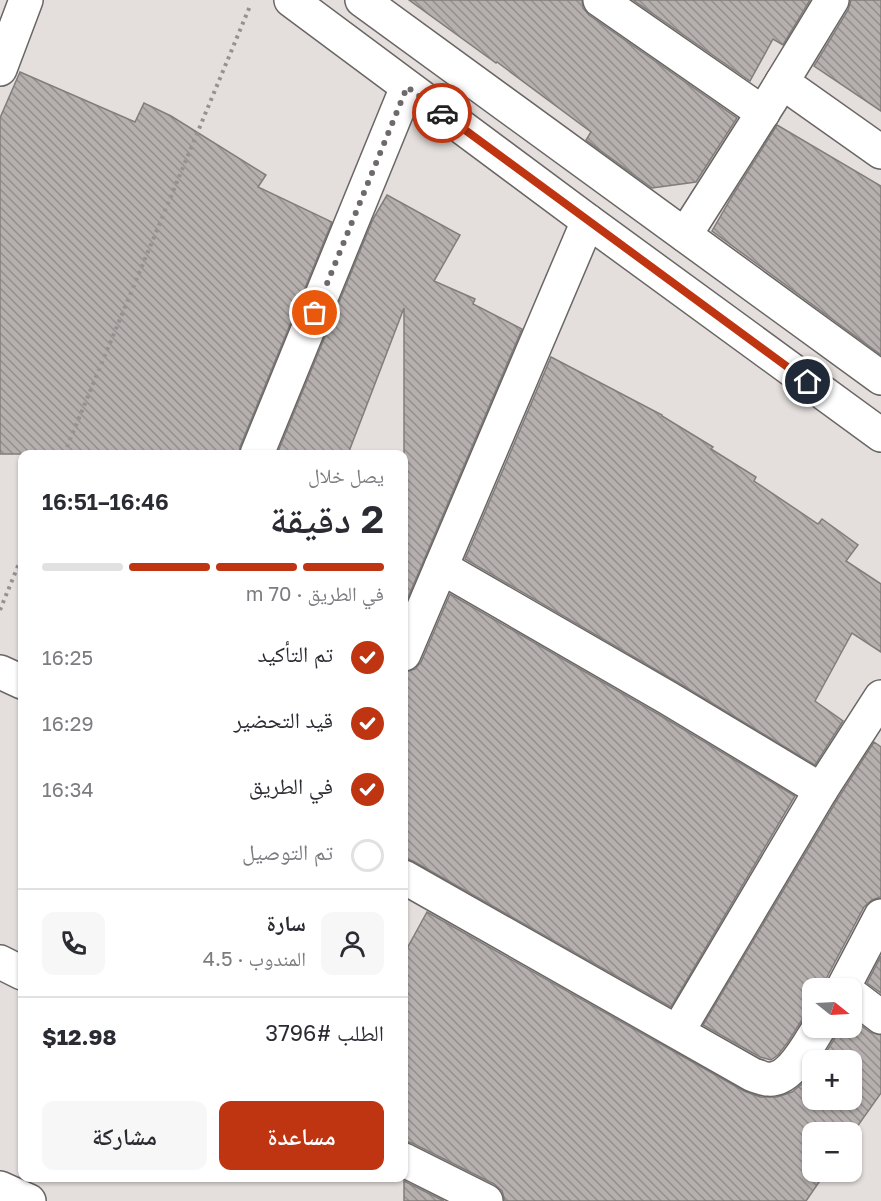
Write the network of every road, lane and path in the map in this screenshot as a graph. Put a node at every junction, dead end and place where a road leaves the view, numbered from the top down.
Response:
1 (26, 0) edge
2 (252, 0) edge
3 (291, 0) edge
4 (362, 0) edge
5 (600, 0) edge
6 (831, 0) edge
7 (0, 69) edge
8 (782, 82) junction
9 (407, 87) junction
10 (763, 113) junction
11 (881, 152) edge
12 (588, 221) junction
13 (685, 235) junction
14 (881, 378) edge
15 (881, 435) edge
16 (66, 450) edge
17 (259, 450) edge
18 (18, 566) edge
19 (441, 567) junction
20 (0, 610) edge
21 (408, 645) edge
22 (0, 672) edge
23 (18, 680) edge
24 (881, 697) edge
25 (821, 790) junction
26 (408, 879) edge
27 (881, 916) edge
28 (0, 962) edge
29 (18, 971) edge
30 (849, 978) edge
31 (862, 1003) edge
32 (881, 1017) edge
33 (678, 1031) junction
34 (813, 1038) edge
35 (408, 1162) edge
36 (0, 1188) edge
37 (28, 1201) edge
38 (486, 1201) edge

1 - 7 street
2 - 16 path
3 - 9 street
4 - 13 street
5 - 10 street
6 - 8 street
8 - 10 street
8 - 11 street
9 - 12 street
9 - 17 street
10 - 13 street
12 - 15 street
12 - 19 street
13 - 14 street
18 - 20 path
19 - 21 street
19 - 25 street
22 - 23 street
24 - 25 street
25 - 33 street
26 - 33 street
27 - 30 street
28 - 29 street
31 - 32 street
33 - 34 street
35 - 38 street
36 - 37 street

